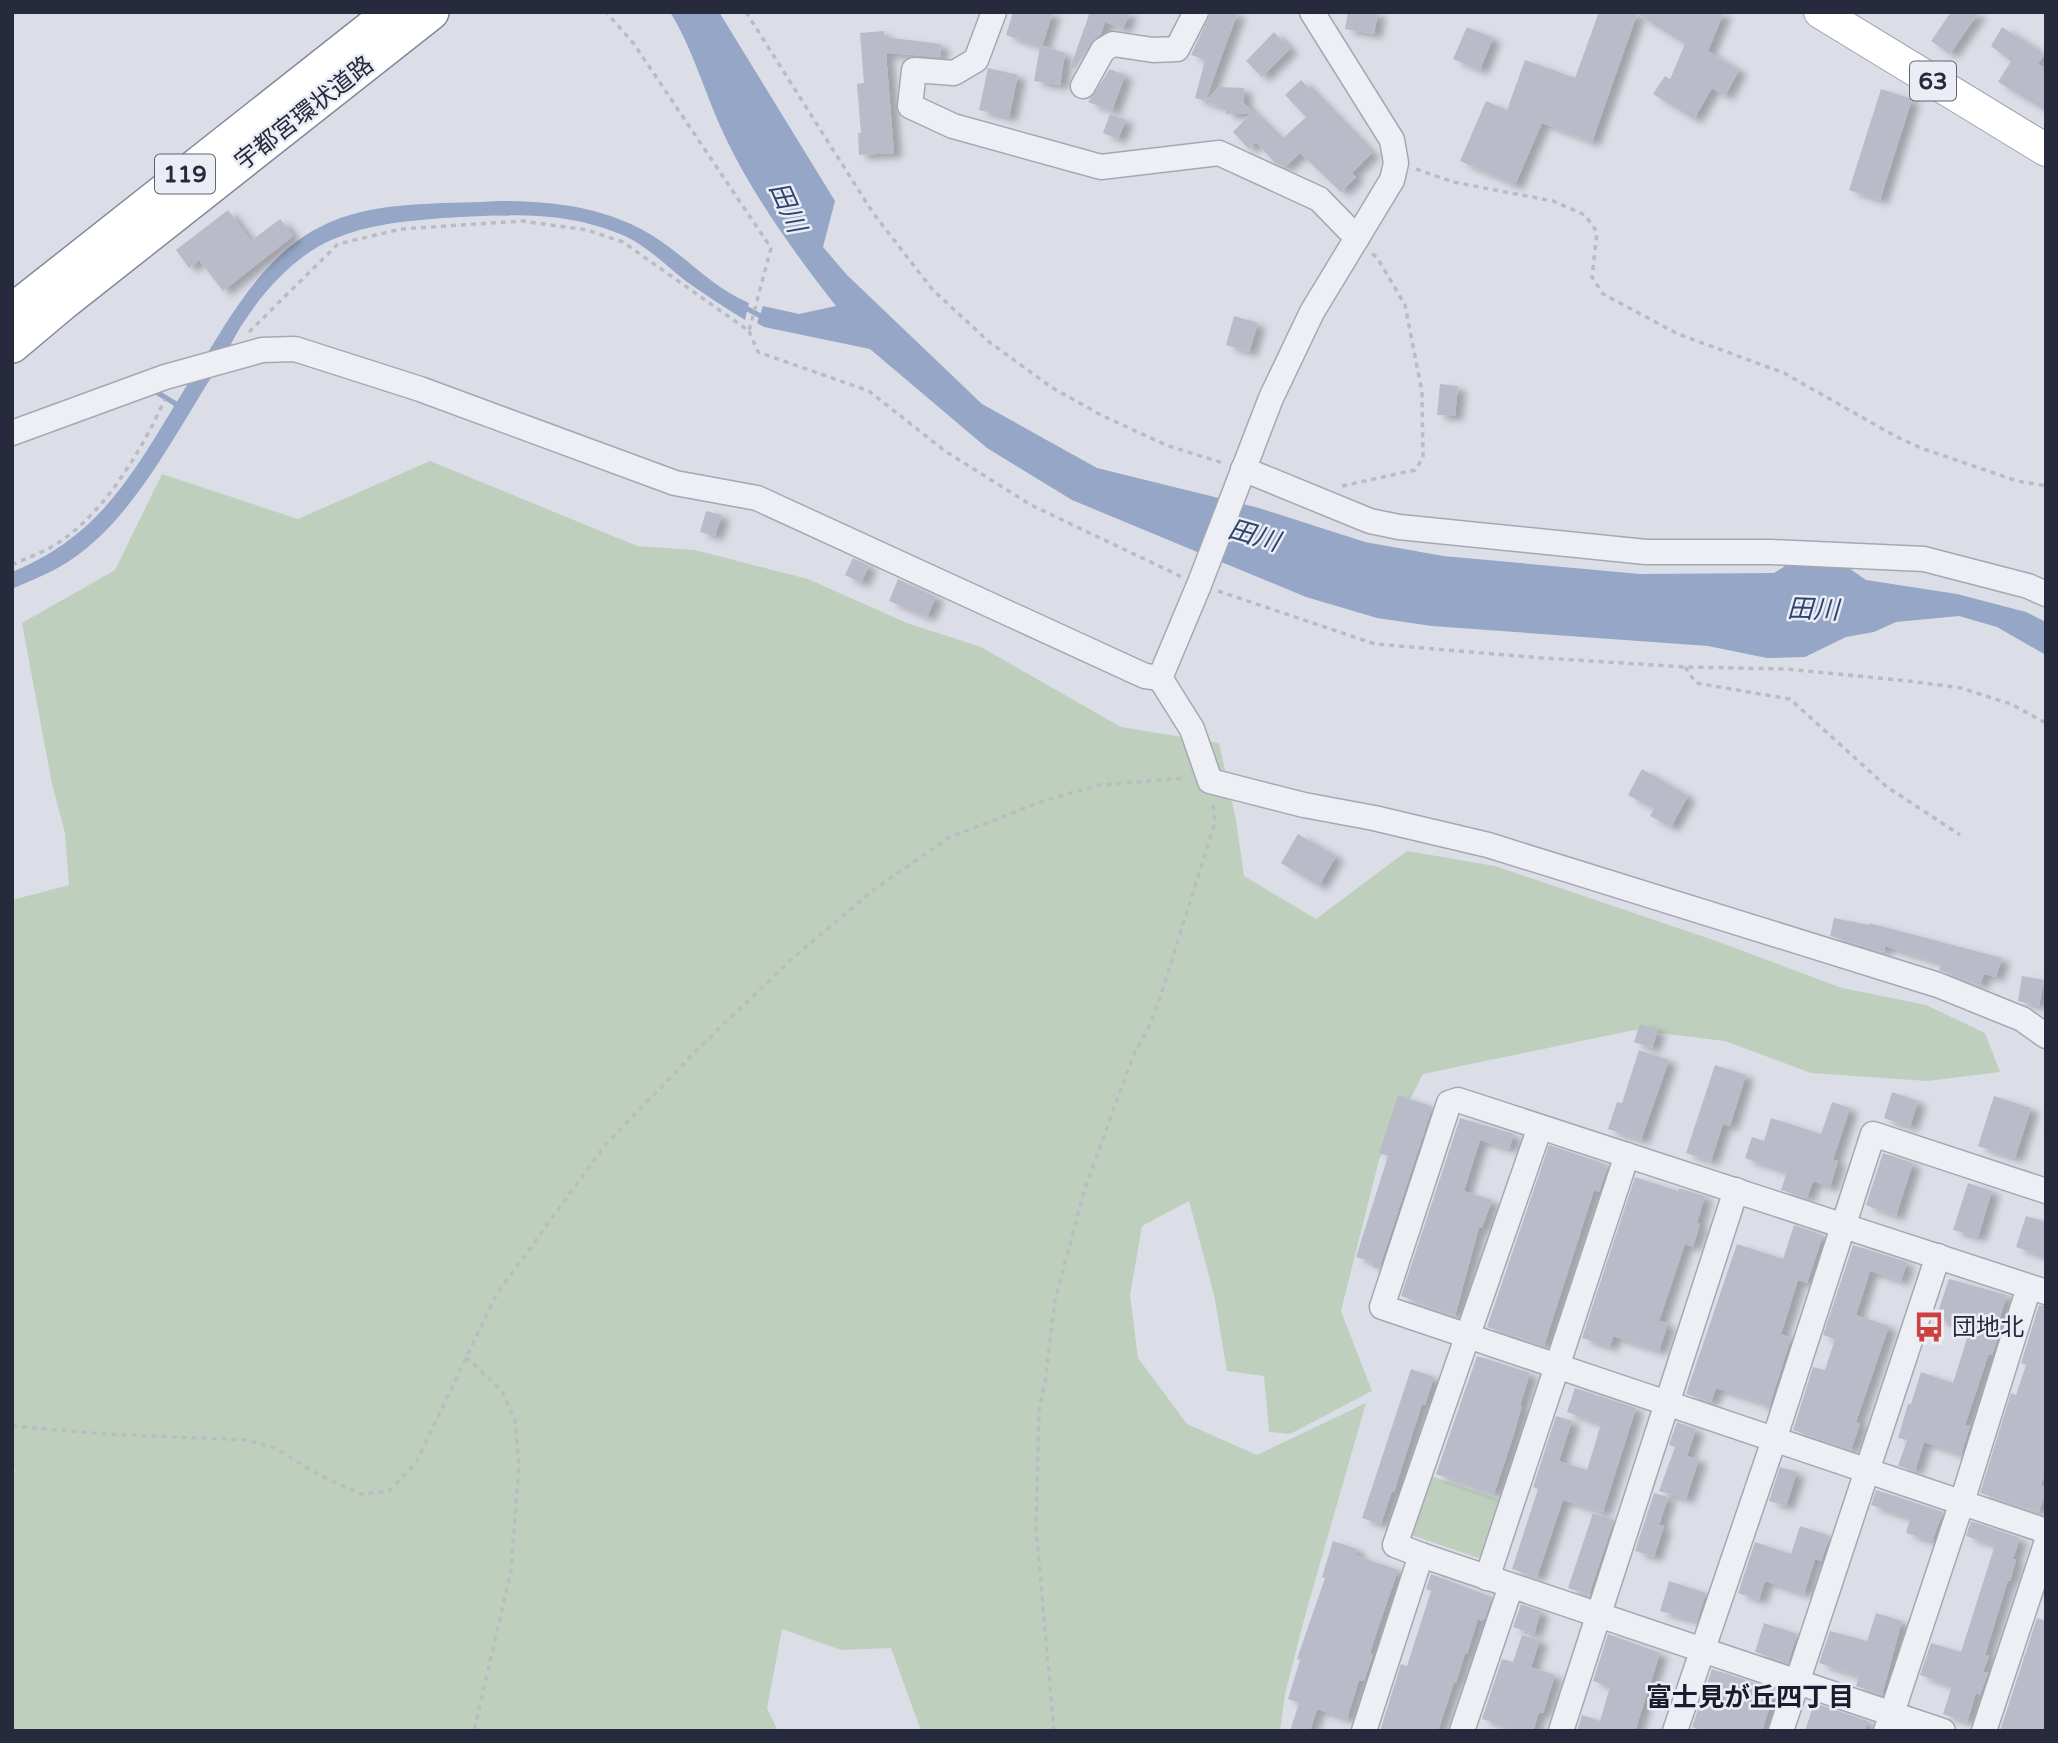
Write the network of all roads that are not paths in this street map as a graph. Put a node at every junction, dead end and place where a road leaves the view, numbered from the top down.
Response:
1 (389, 12) edge
2 (431, 12) edge
3 (454, 12) edge
4 (994, 12) edge
5 (1196, 12) edge
6 (1312, 12) edge
7 (1819, 12) edge
8 (1083, 86) dead end
9 (269, 142) junction
10 (2046, 150) edge
11 (1357, 238) junction
12 (12, 312) edge
13 (12, 345) edge
14 (12, 433) edge
15 (1242, 472) junction
16 (2046, 594) edge
17 (1160, 678) junction
18 (2046, 1036) edge
19 (1540, 1127) junction
20 (1627, 1155) junction
21 (1736, 1189) junction
22 (2046, 1191) edge
23 (1843, 1224) junction
24 (1938, 1256) junction
25 (2038, 1289) edge
26 (1467, 1336) junction
27 (1556, 1367) junction
28 (1667, 1405) junction
29 (1774, 1440) junction
30 (1868, 1470) junction
31 (1962, 1502) junction
32 (2046, 1531) edge
33 (2046, 1544) edge
34 (1421, 1555) junction
35 (1487, 1578) junction
36 (1511, 1586) junction
37 (1599, 1616) junction
38 (1702, 1649) junction
39 (1797, 1681) junction
40 (1889, 1722) edge
41 (1364, 1731) edge
42 (1462, 1731) edge
43 (1561, 1731) edge
44 (1675, 1731) edge
45 (1781, 1731) edge
46 (1943, 1731) edge
47 (1984, 1731) edge

1 - 12 highway, 宇都宮環状道路 / 119
2 - 9 highway, 宇都宮環状道路 / 119
3 - 9 highway, 119
4 - 11 street
5 - 8 street
6 - 11 street
7 - 10 main road, 63
9 - 13 highway, 宇都宮環状道路 / 119
11 - 15 street
14 - 17 street
15 - 16 street
15 - 17 street
17 - 18 street
19 - 20 street
19 - 26 street
19 - 26 street
20 - 21 street
20 - 27 street
21 - 23 street
21 - 28 street
22 - 23 street
23 - 24 street
23 - 29 street
24 - 25 street
24 - 30 street
25 - 31 street
26 - 27 street
26 - 34 street
27 - 28 street
27 - 35 street
28 - 29 street
28 - 37 street
29 - 30 street
29 - 38 street
30 - 31 street
30 - 39 street
31 - 32 street
31 - 40 street
33 - 47 street
34 - 35 street
34 - 41 street
35 - 36 street
36 - 37 street
36 - 42 street
37 - 38 street
37 - 43 street
38 - 39 street
38 - 44 street
39 - 40 street
39 - 45 street
40 - 46 street

